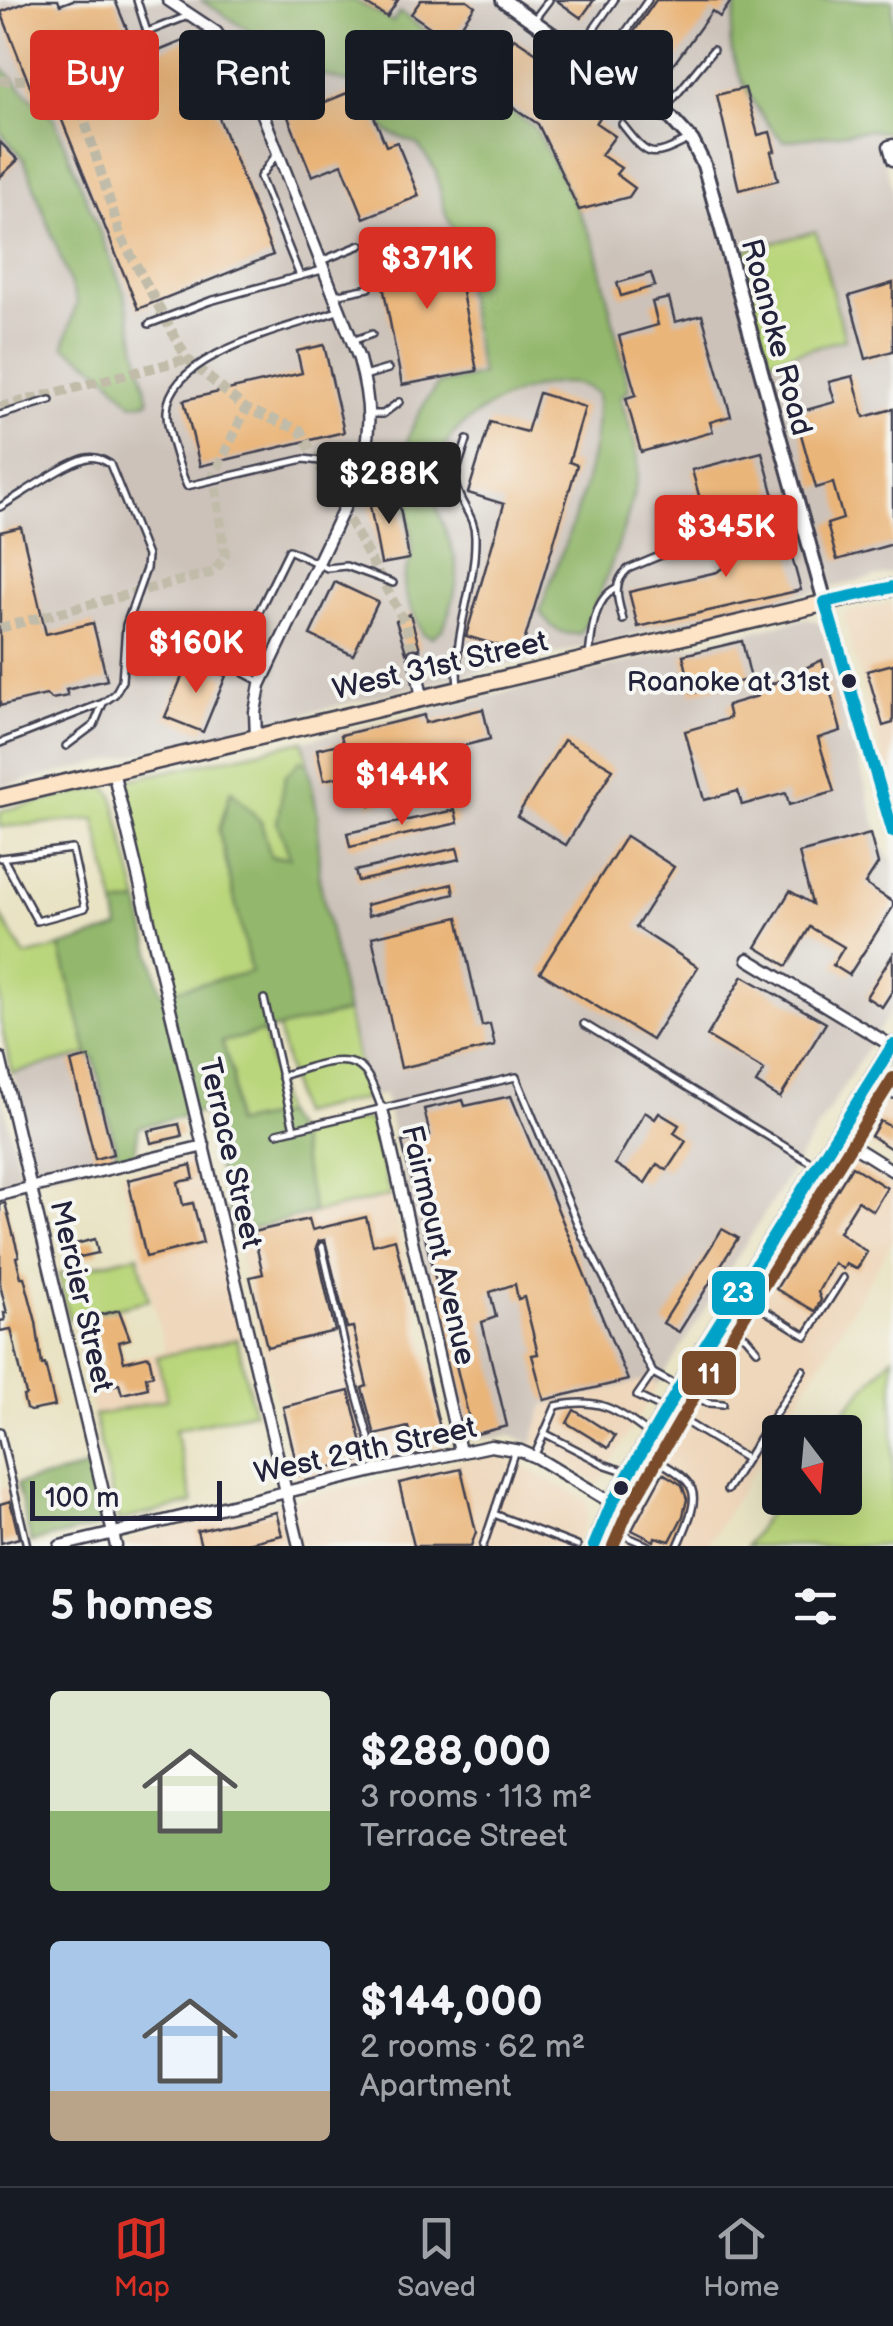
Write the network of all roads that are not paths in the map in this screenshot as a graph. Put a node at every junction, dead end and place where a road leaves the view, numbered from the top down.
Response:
1 (136, 0) edge
2 (168, 0) edge
3 (503, 0) edge
4 (549, 0) edge
5 (614, 0) edge
6 (648, 0) edge
7 (191, 15) junction
8 (533, 21) junction
9 (210, 28) edge
10 (546, 30) edge
11 (593, 30) edge
12 (627, 30) edge
13 (713, 50) dead end
14 (673, 99) edge
15 (265, 120) edge
16 (671, 120) edge
17 (622, 124) dead end
18 (691, 139) junction
19 (891, 146) edge
20 (278, 152) junction
21 (893, 160) edge
22 (361, 245) dead end
23 (323, 265) junction
24 (300, 276) junction
25 (369, 288) dead end
26 (334, 296) junction
27 (340, 310) junction
28 (148, 324) dead end
29 (372, 334) dead end
30 (352, 341) junction
31 (388, 369) dead end
32 (364, 376) junction
33 (50, 400) dead end
34 (398, 402) dead end
35 (370, 414) junction
36 (0, 415) edge
37 (467, 440) dead end
38 (362, 466) junction
39 (0, 507) edge
40 (798, 507) junction
41 (318, 563) junction
42 (393, 584) dead end
43 (893, 587) edge
44 (616, 588) junction
45 (825, 602) junction
46 (623, 620) dead end
47 (414, 655) tunnel mouth
48 (588, 658) junction
49 (262, 682) junction
50 (459, 689) junction
51 (422, 698) junction
52 (104, 703) junction
53 (256, 738) junction
54 (0, 743) edge
55 (66, 746) dead end
56 (114, 772) junction
57 (0, 798) edge
58 (893, 832) edge
59 (2, 859) edge
60 (748, 959) dead end
61 (264, 999) dead end
62 (584, 1024) dead end
63 (893, 1046) edge
64 (0, 1058) edge
65 (281, 1076) junction
66 (870, 1082) junction
67 (893, 1095) edge
68 (382, 1109) junction
69 (294, 1129) junction
70 (278, 1133) dead end
71 (836, 1136) junction
72 (204, 1146) junction
73 (818, 1166) junction
74 (893, 1171) edge
75 (31, 1188) junction
76 (0, 1195) edge
77 (322, 1246) dead end
78 (843, 1278) dead end
79 (738, 1294) junction
80 (721, 1321) junction
81 (757, 1350) dead end
82 (803, 1370) dead end
83 (653, 1373) junction
84 (679, 1388) junction
85 (723, 1404) dead end
86 (666, 1410) junction
87 (0, 1430) edge
88 (544, 1433) junction
89 (651, 1436) junction
90 (516, 1450) junction
91 (460, 1451) junction
92 (642, 1451) junction
93 (534, 1456) junction
94 (745, 1458) junction
95 (378, 1470) junction
96 (630, 1472) junction
97 (727, 1490) dead end
98 (286, 1492) junction
99 (612, 1502) junction
100 (494, 1514) junction
101 (602, 1527) junction
102 (113, 1534) junction
103 (28, 1546) edge
104 (60, 1546) edge
105 (116, 1546) edge
106 (299, 1546) edge
107 (482, 1546) edge
108 (577, 1546) edge
109 (594, 1546) edge
110 (649, 1546) edge
111 (678, 1546) edge

1 - 7 lane
2 - 7 street
3 - 8 street, Roanoke Road
4 - 8 lane
5 - 11 lane
6 - 12 lane
7 - 9 street
8 - 10 street, Roanoke Road
13 - 14 lane
15 - 20 street
16 - 18 street, Roanoke Road
17 - 18 lane
18 - 40 street, Roanoke Road
19 - 21 street
20 - 23 street
20 - 24 lane
22 - 23 lane
23 - 24 lane
23 - 26 street
24 - 28 lane
25 - 26 lane
26 - 27 street
27 - 30 street
27 - 38 lane
29 - 30 lane
30 - 32 street
31 - 32 lane
32 - 35 street
33 - 36 lane
34 - 35 lane
35 - 38 street
37 - 50 lane
38 - 41 street
39 - 52 lane
40 - 44 lane
40 - 45 street, Roanoke Road
41 - 42 lane
41 - 49 street
41 - 49 lane
43 - 45 main road, West 31st Street
44 - 46 lane
44 - 48 lane
45 - 48 main road, West 31st Street
45 - 58 street, Roanoke Road
47 - 51 street
48 - 50 main road, West 31st Street
49 - 53 street
50 - 51 main road, West 31st Street
51 - 53 main road, West 31st Street
52 - 54 lane
52 - 55 lane
53 - 56 main road, West 31st Street
56 - 57 main road, West 31st Street
56 - 72 street, Terrace Street
59 - 59 lane
60 - 63 street
61 - 65 lane
62 - 73 lane
63 - 66 main road
64 - 75 street, Mercier Street
65 - 68 lane
65 - 69 lane
66 - 67 lane
66 - 71 main road
68 - 69 lane
68 - 83 lane
68 - 91 street, Fairmount Avenue
69 - 70 lane
71 - 73 main road
71 - 74 street
72 - 75 street
72 - 98 street, Terrace Street
73 - 79 main road
75 - 76 street
75 - 102 street, Mercier Street
77 - 95 lane
78 - 79 lane
79 - 80 main road
80 - 81 lane
80 - 84 main road
82 - 94 lane
83 - 84 lane
83 - 86 lane
84 - 85 lane
84 - 86 main road
86 - 89 main road
86 - 94 lane
87 - 103 lane
88 - 89 lane
88 - 93 lane
88 - 96 lane
89 - 92 main road
90 - 91 street, West 29th Street
90 - 93 street, West 29th Street
90 - 100 lane
91 - 95 street, West 29th Street
92 - 96 main road
92 - 111 lane
93 - 99 street, West 29th Street
94 - 97 lane
95 - 98 street, West 29th Street
96 - 99 main road
98 - 102 street, West 29th Street
98 - 106 street, Terrace Street
99 - 101 main road
100 - 107 lane
100 - 108 lane
101 - 109 main road
101 - 110 lane
102 - 104 street, West 29th Street
102 - 105 street, Mercier Street

